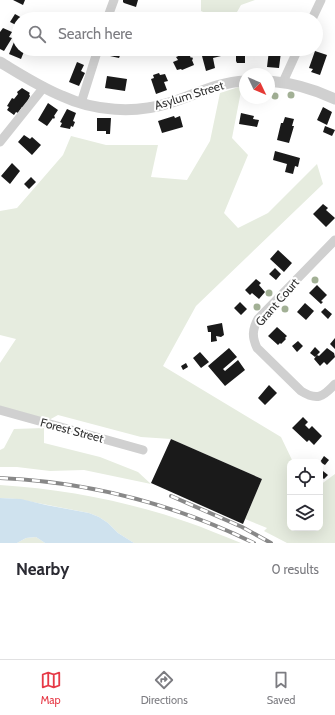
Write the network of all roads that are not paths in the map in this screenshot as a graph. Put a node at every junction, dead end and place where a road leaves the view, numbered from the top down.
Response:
1 (114, 0) edge
2 (321, 0) edge
3 (110, 12) edge
4 (315, 12) edge
5 (96, 56) edge
6 (295, 56) edge
7 (0, 62) edge
8 (275, 81) edge
9 (239, 82) edge
10 (283, 82) junction
11 (44, 88) junction
12 (335, 99) edge
13 (81, 103) junction
14 (0, 142) edge
15 (335, 240) edge
16 (335, 384) edge
17 (0, 410) edge
18 (143, 450) dead end

1 - 3 street
2 - 4 street
5 - 13 street
6 - 10 street
7 - 11 street, Asylum Street
8 - 10 street
9 - 13 street, Asylum Street
10 - 12 street
11 - 13 street, Asylum Street
11 - 14 street
15 - 16 street, Grant Court
17 - 18 street, Forest Street

